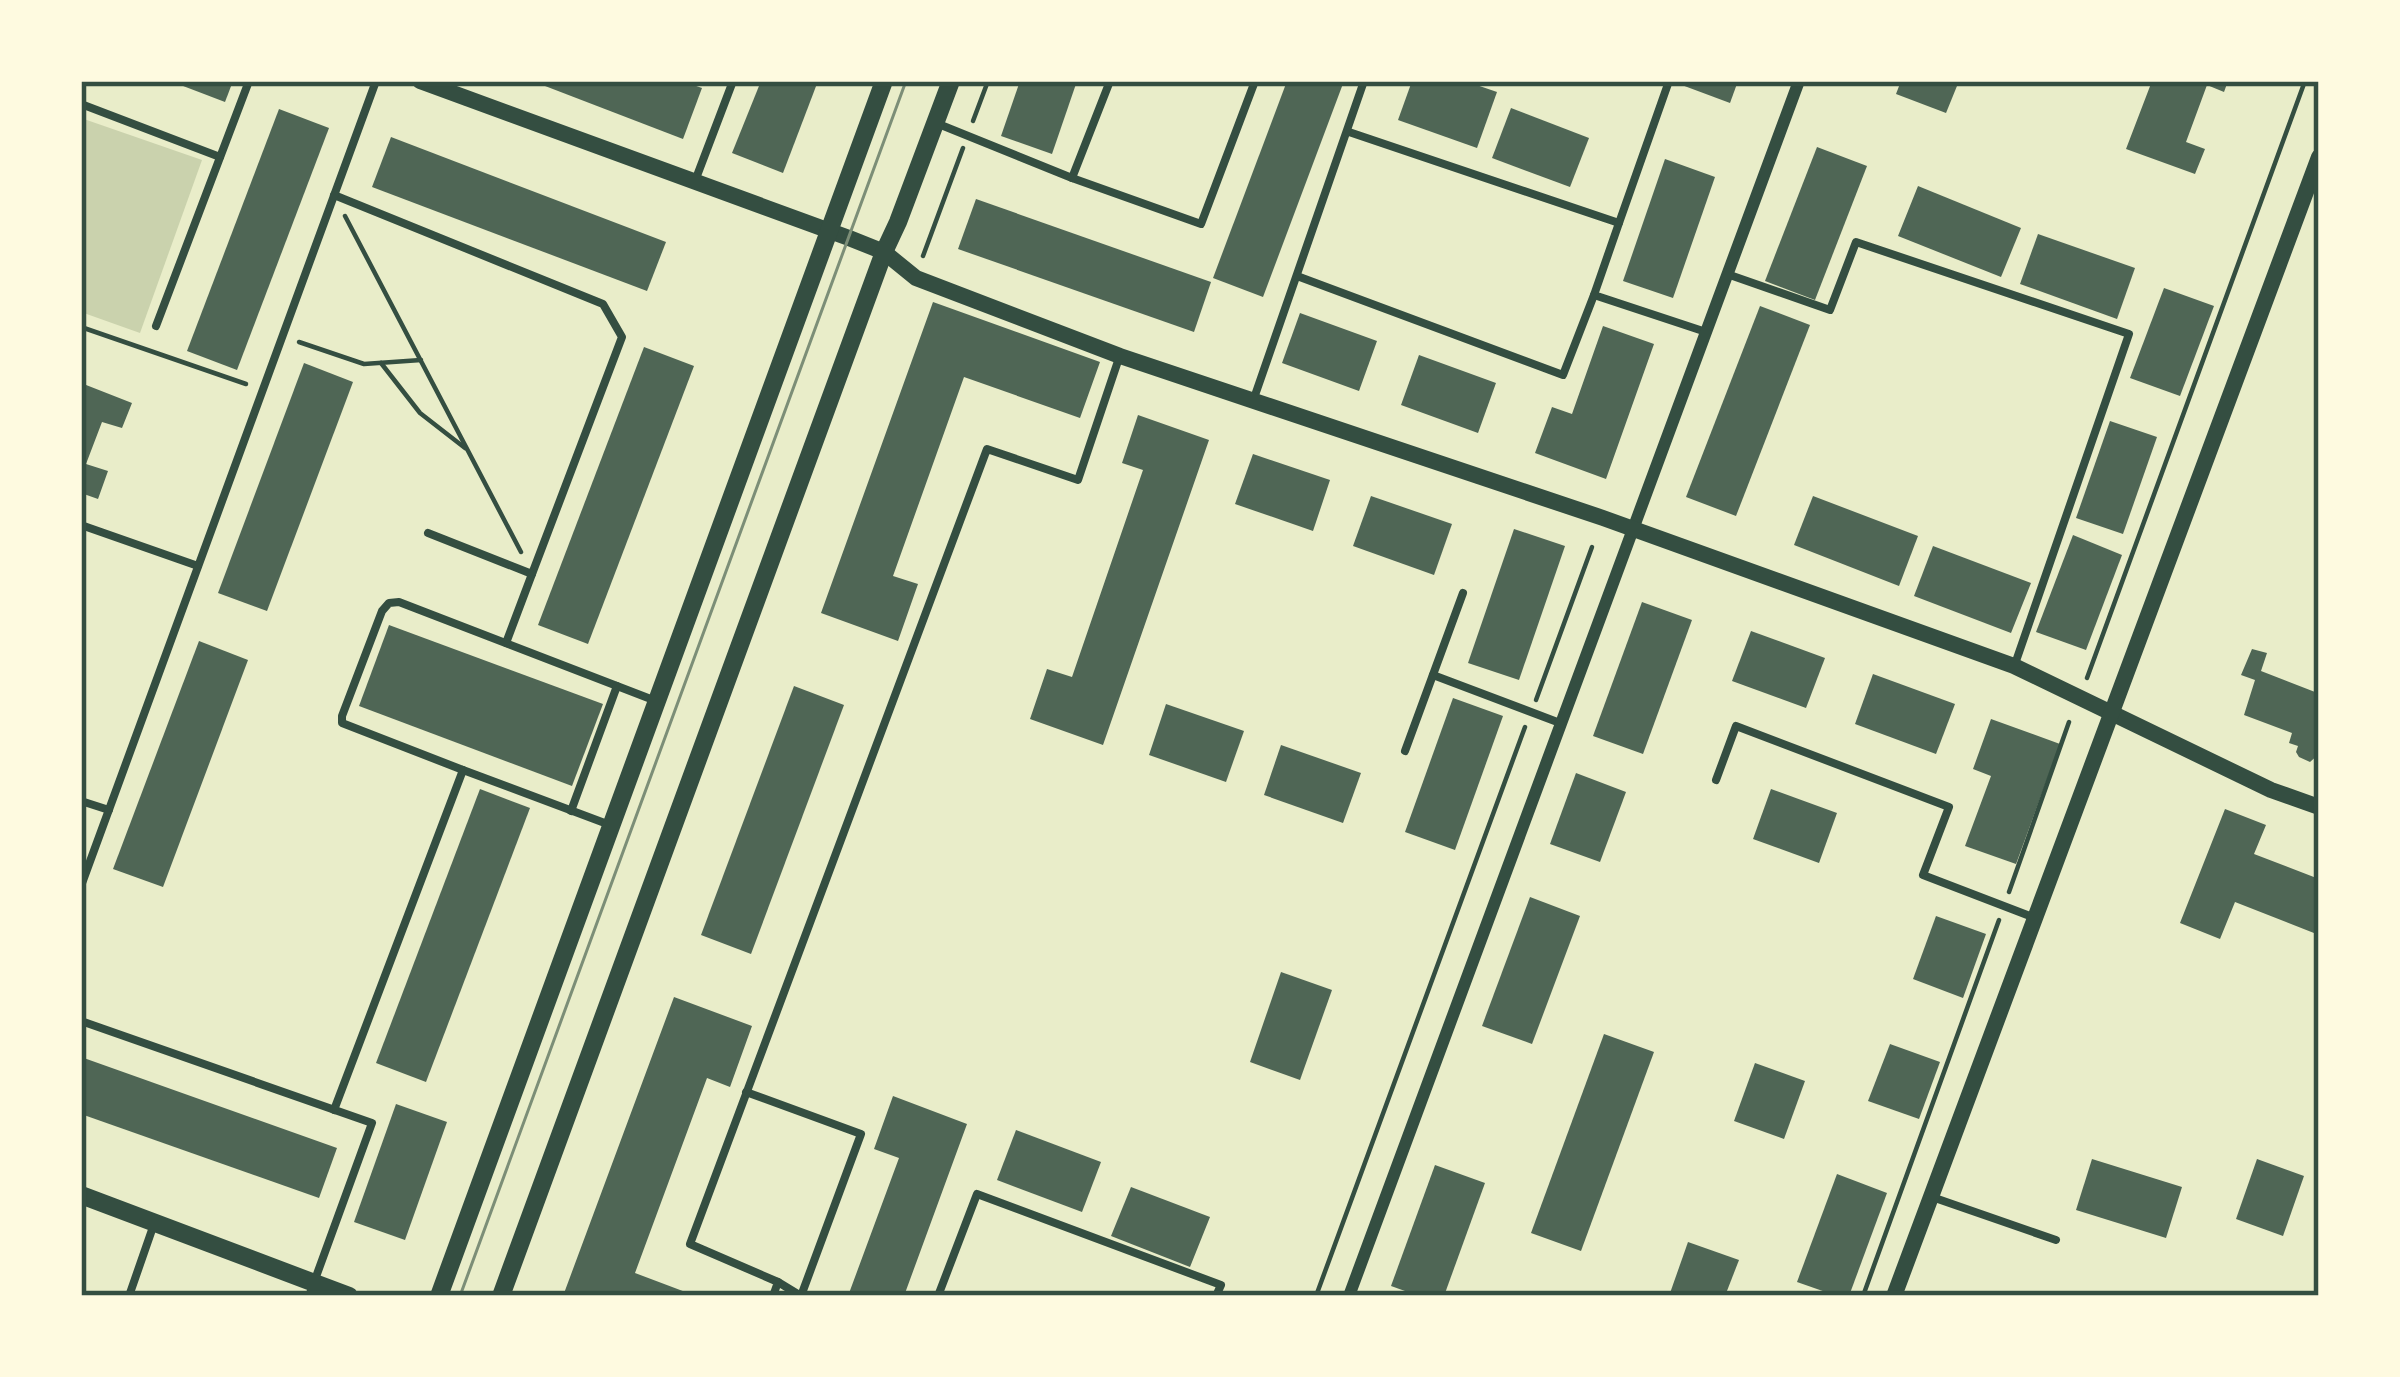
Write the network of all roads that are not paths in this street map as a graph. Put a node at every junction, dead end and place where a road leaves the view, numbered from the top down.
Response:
1 (249, 81) edge
2 (376, 81) edge
3 (420, 81) edge
4 (733, 81) edge
5 (884, 81) edge
6 (951, 81) edge
7 (1110, 81) edge
8 (1255, 81) edge
9 (1364, 81) edge
10 (1670, 81) edge
11 (1799, 81) edge
12 (81, 104) edge
13 (936, 123) junction
14 (1348, 132) junction
15 (220, 157) junction
16 (2319, 157) edge
17 (1072, 178) junction
18 (695, 182) junction
19 (334, 195) junction
20 (1618, 223) junction
21 (829, 230) junction
22 (884, 252) junction
23 (1727, 274) junction
24 (1298, 276) junction
25 (1594, 295) junction
26 (156, 326) dead end
27 (1706, 332) junction
28 (1120, 356) junction
29 (1253, 401) junction
30 (81, 525) edge
31 (1632, 529) junction
32 (428, 533) dead end
33 (198, 566) junction
34 (532, 574) junction
35 (1463, 593) dead end
36 (506, 643) junction
37 (2014, 666) junction
38 (1433, 675) junction
39 (617, 686) junction
40 (657, 701) junction
41 (2112, 712) junction
42 (1560, 723) junction
43 (1405, 751) dead end
44 (463, 770) junction
45 (1715, 780) dead end
46 (81, 801) edge
47 (2319, 807) edge
48 (109, 811) junction
49 (572, 811) junction
50 (611, 826) junction
51 (81, 886) edge
52 (2035, 918) junction
53 (81, 1021) edge
54 (746, 1092) junction
55 (334, 1110) junction
56 (81, 1195) edge
57 (1931, 1197) junction
58 (154, 1222) junction
59 (2056, 1240) dead end
60 (778, 1282) junction
61 (311, 1289) edge
62 (129, 1296) edge
63 (349, 1296) edge
64 (439, 1296) edge
65 (500, 1296) edge
66 (772, 1296) edge
67 (938, 1296) edge
68 (1216, 1296) edge
69 (1349, 1296) edge
70 (1894, 1296) edge

1 - 15 lane
2 - 19 lane
3 - 18 street
4 - 18 lane
5 - 21 main road
6 - 13 main road
7 - 17 lane
8 - 17 lane
9 - 14 lane
10 - 20 lane
11 - 23 street
12 - 15 lane
13 - 17 lane
13 - 22 main road
14 - 20 lane
14 - 24 lane
15 - 26 lane
16 - 41 street
18 - 21 street
19 - 33 lane
19 - 34 lane
20 - 25 lane
21 - 22 street
21 - 40 main road
22 - 28 street
22 - 65 main road
23 - 27 street
23 - 37 lane
24 - 25 lane
24 - 29 lane
25 - 27 lane
27 - 31 street
28 - 29 street
28 - 54 lane
29 - 31 street
30 - 33 lane
31 - 37 street
31 - 42 street
32 - 34 lane
33 - 48 lane
34 - 36 lane
35 - 38 lane
36 - 39 lane
36 - 44 lane
37 - 41 street
38 - 42 lane
38 - 43 lane
39 - 40 lane
39 - 49 lane
40 - 50 main road
41 - 47 street
41 - 52 street
42 - 69 street
44 - 49 lane
44 - 55 lane
45 - 52 lane
46 - 48 lane
48 - 51 lane
49 - 50 lane
50 - 64 main road
52 - 57 street
53 - 55 lane
54 - 60 lane
54 - 60 lane
55 - 61 lane
56 - 58 main road
57 - 59 lane
57 - 70 street
58 - 61 main road
58 - 62 lane
60 - 66 lane
61 - 63 main road
67 - 68 lane

